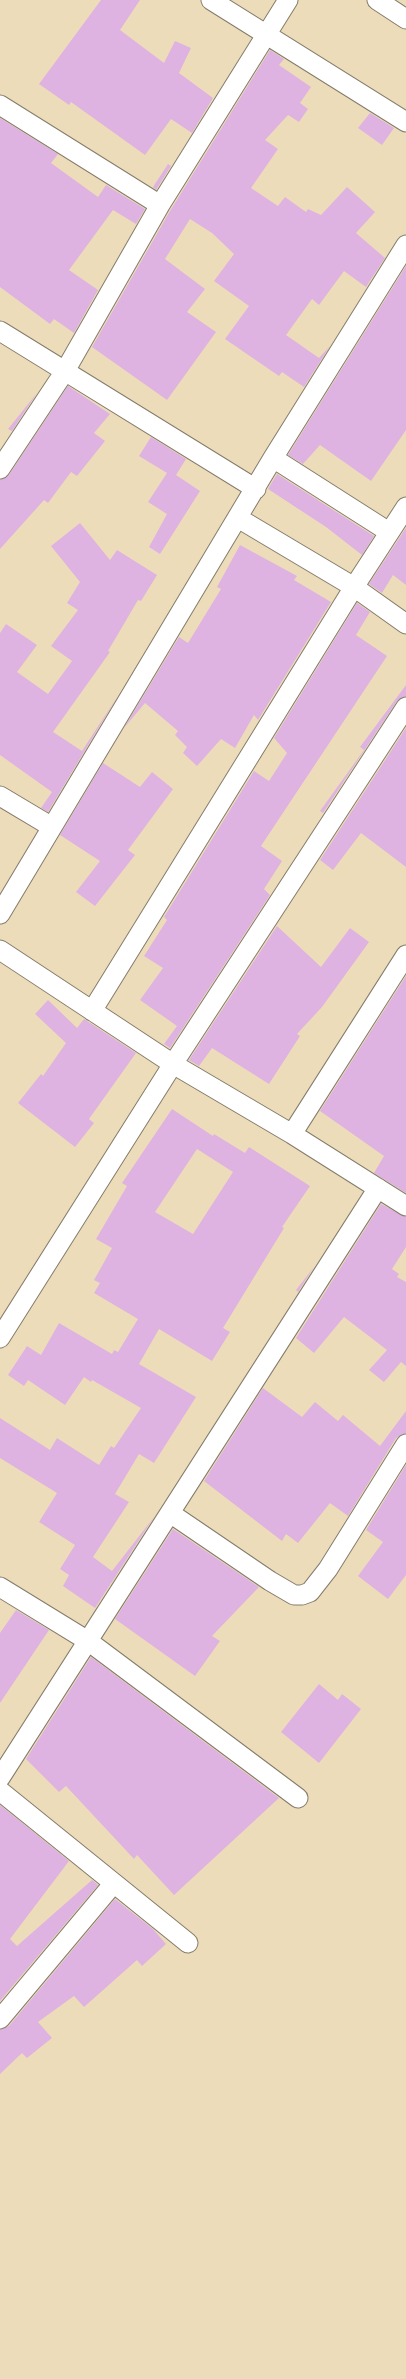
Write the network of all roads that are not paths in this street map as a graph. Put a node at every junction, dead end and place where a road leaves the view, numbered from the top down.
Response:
1 (211, 0) edge
2 (288, 0) edge
3 (377, 0) edge
4 (406, 19) edge
5 (267, 34) junction
6 (0, 105) edge
7 (406, 122) edge
8 (160, 205) junction
9 (406, 245) edge
10 (0, 331) edge
11 (65, 371) junction
12 (273, 458) junction
13 (0, 469) edge
14 (256, 489) junction
15 (406, 507) edge
16 (238, 518) junction
17 (390, 532) junction
18 (354, 587) junction
19 (406, 624) edge
20 (406, 707) edge
21 (0, 796) edge
22 (52, 827) junction
23 (0, 914) edge
24 (0, 950) edge
25 (406, 955) edge
26 (92, 1010) junction
27 (173, 1064) junction
28 (292, 1134) junction
29 (378, 1188) junction
30 (406, 1206) edge
31 (0, 1338) edge
32 (406, 1444) edge
33 (170, 1513) junction
34 (0, 1587) edge
35 (88, 1641) junction
36 (0, 1778) edge
37 (0, 1791) edge
38 (298, 1798) dead end
39 (114, 1883) junction
40 (188, 1942) dead end
41 (2, 2014) edge

1 - 5 street
2 - 5 street
3 - 4 street
5 - 7 street
5 - 8 street
6 - 8 street
8 - 11 street
9 - 12 street
10 - 11 street
11 - 13 street
11 - 14 street
12 - 14 street
12 - 17 street
14 - 16 street
15 - 17 street
16 - 18 street
16 - 22 street
17 - 18 street
18 - 19 street
18 - 26 street
20 - 27 street
21 - 22 street
22 - 23 street
24 - 26 street
25 - 28 street
26 - 27 street
27 - 28 street
27 - 31 street
28 - 29 street
29 - 30 street
29 - 33 street
32 - 33 street
33 - 35 street
34 - 35 street
35 - 36 street
35 - 38 street
37 - 39 street
39 - 40 street
39 - 41 street

